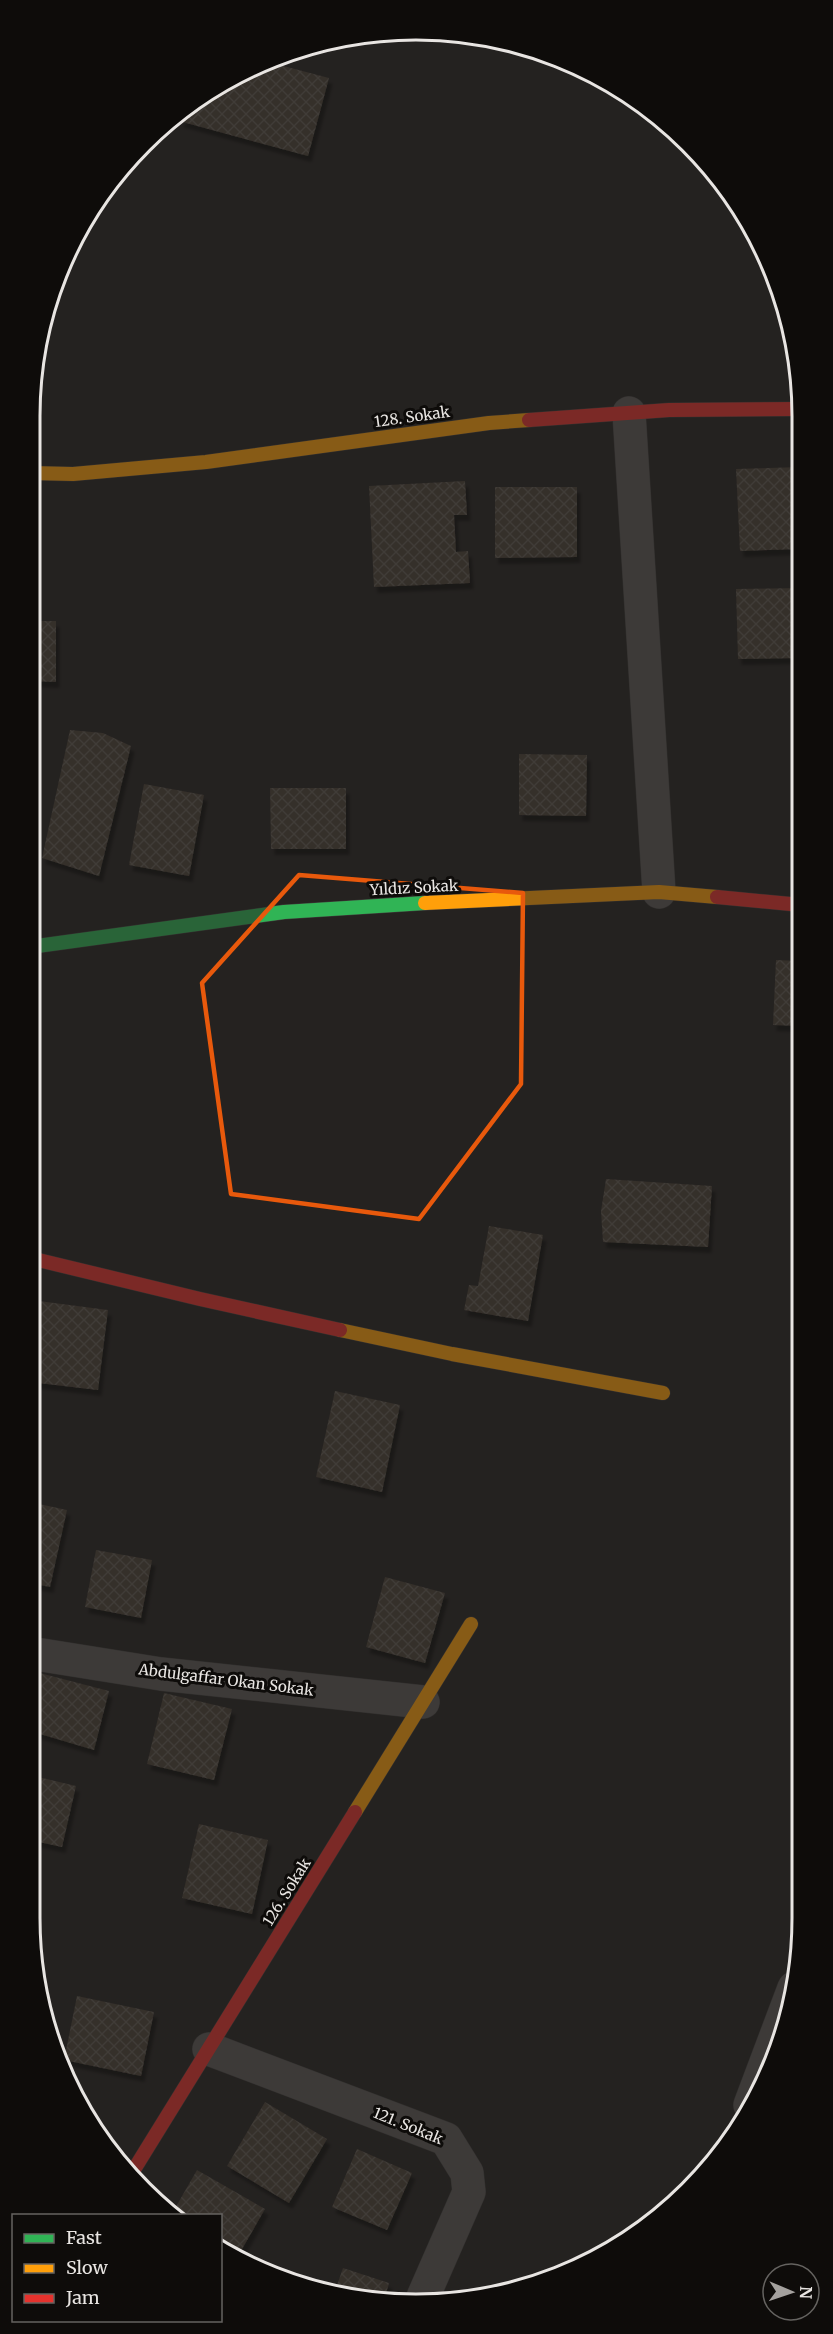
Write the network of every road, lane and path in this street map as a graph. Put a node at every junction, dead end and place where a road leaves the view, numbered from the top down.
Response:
1 (792, 410) edge
2 (629, 413) junction
3 (40, 473) edge
4 (659, 892) junction
5 (792, 904) edge
6 (40, 946) edge
7 (40, 1260) edge
8 (663, 1393) dead end
9 (471, 1624) dead end
10 (40, 1655) edge
11 (423, 1702) junction
12 (209, 2049) junction
13 (136, 2167) edge
14 (424, 2294) edge

1 - 2 street, 128. Sokak
2 - 3 street, 128. Sokak
2 - 4 street
4 - 5 street, Yıldız Sokak
4 - 6 street, Yıldız Sokak
7 - 8 street
9 - 11 street, 126. Sokak
10 - 11 street, Abdulgaffar Okan Sokak
11 - 12 street, 126. Sokak
12 - 13 street, 126. Sokak
12 - 14 street, 121. Sokak

